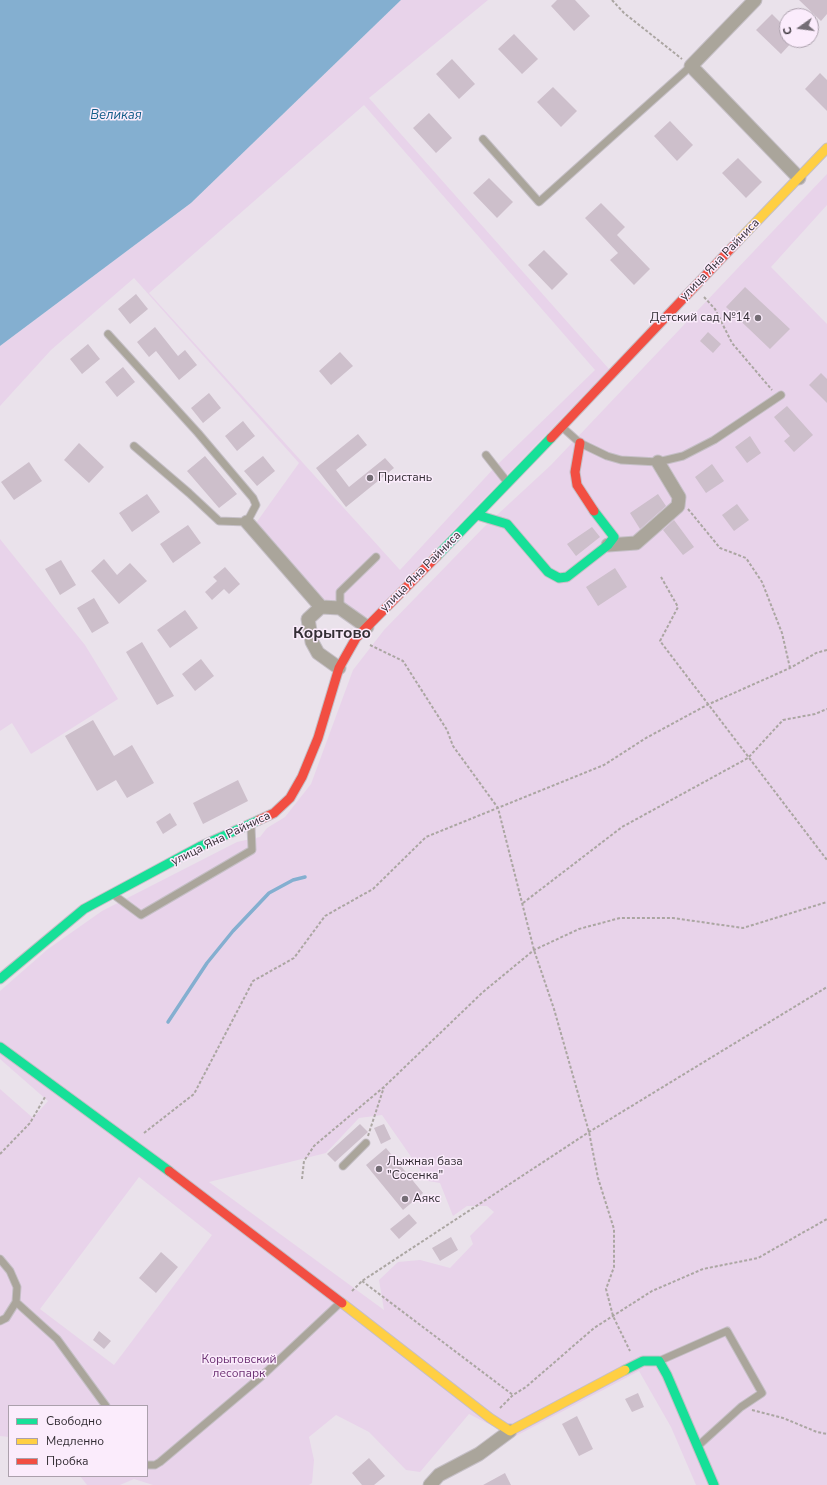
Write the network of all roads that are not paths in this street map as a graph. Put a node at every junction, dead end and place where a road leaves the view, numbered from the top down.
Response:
1 (754, 0) edge
2 (691, 66) junction
3 (483, 139) dead end
4 (827, 148) edge
5 (799, 178) junction
6 (108, 334) dead end
7 (780, 396) road end
8 (562, 427) junction
9 (580, 443) junction
10 (134, 446) dead end
11 (486, 455) dead end
12 (658, 462) junction
13 (508, 483) junction
14 (477, 515) junction
15 (247, 522) junction
16 (608, 545) junction
17 (376, 557) dead end
18 (321, 608) junction
19 (340, 608) junction
20 (367, 627) junction
21 (339, 668) junction
22 (250, 824) junction
23 (113, 894) junction
24 (0, 979) edge
25 (0, 1047) edge
26 (366, 1143) road end
27 (343, 1166) dead end
28 (0, 1259) edge
29 (16, 1302) junction
30 (341, 1302) junction
31 (0, 1321) edge
32 (659, 1361) junction
33 (105, 1405) edge
34 (510, 1431) junction
35 (698, 1446) junction
36 (148, 1465) edge
37 (430, 1485) edge
38 (714, 1485) edge

1 - 2 street
2 - 3 lane
2 - 5 street
4 - 5 street, улица Яна Райниса
5 - 8 street, улица Яна Райниса
6 - 15 lane
7 - 12 lane
8 - 9 lane
8 - 13 street, улица Яна Райниса
9 - 12 lane
9 - 16 street
10 - 15 lane
11 - 13 lane
12 - 16 street
13 - 14 street, улица Яна Райниса
14 - 16 street
14 - 20 street, улица Яна Райниса
15 - 18 street
17 - 19 lane
18 - 19 street
18 - 21 street
19 - 20 street
20 - 21 street, улица Яна Райниса
21 - 22 street, улица Яна Райниса
22 - 23 street, улица Яна Райниса
22 - 23 lane
23 - 24 street, улица Яна Райниса
25 - 30 street
26 - 27 lane
28 - 29 lane
29 - 31 lane
29 - 33 lane
30 - 34 street
30 - 36 lane
32 - 34 street
32 - 35 street
32 - 35 lane
34 - 37 street
35 - 38 street

